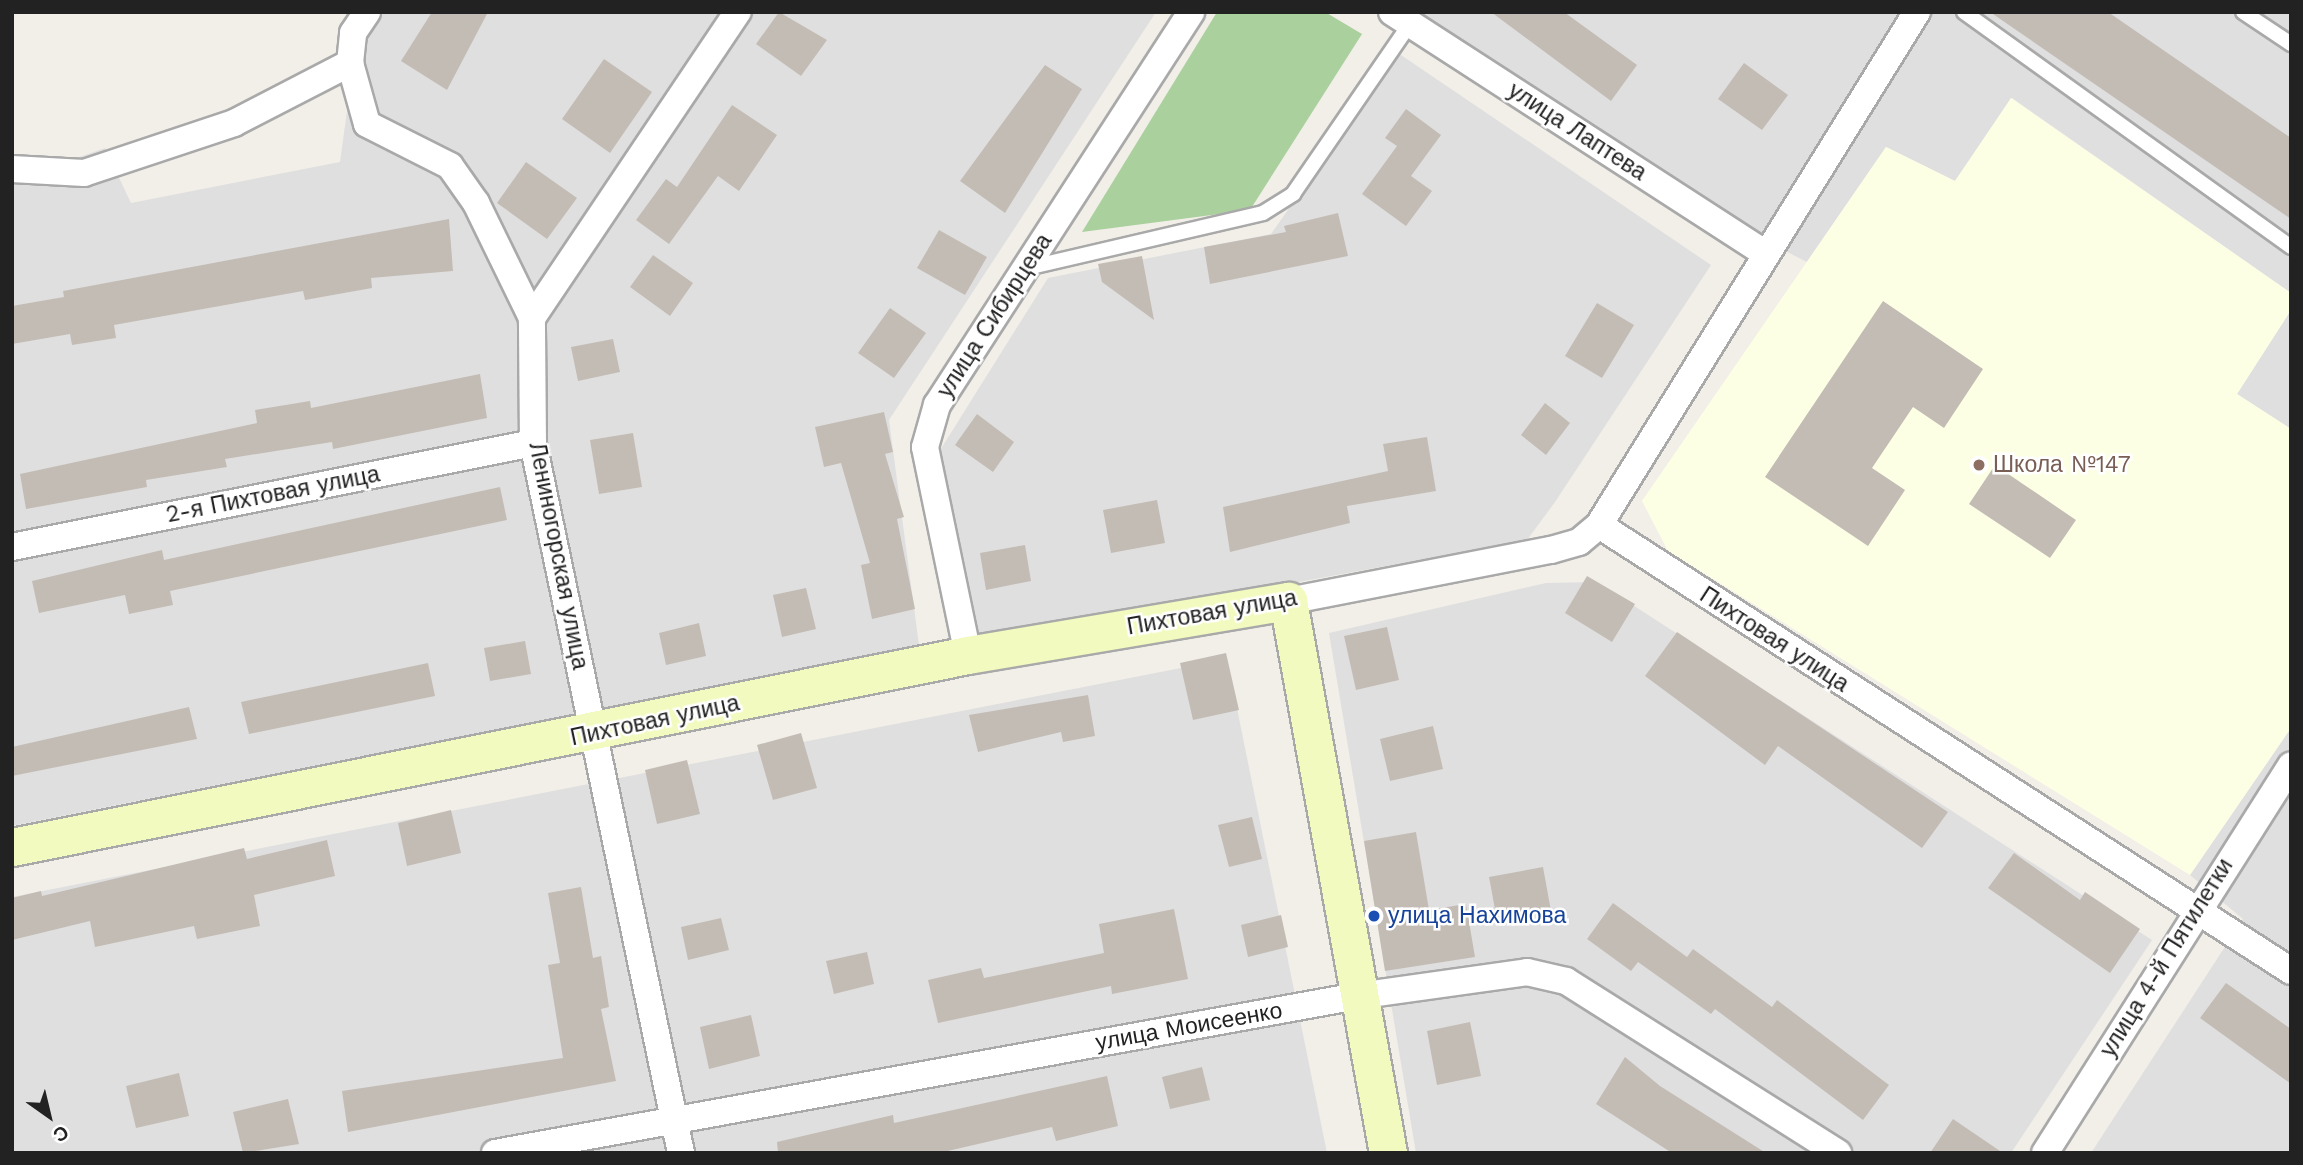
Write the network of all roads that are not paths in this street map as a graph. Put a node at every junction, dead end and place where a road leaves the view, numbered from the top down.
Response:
1 (367, 12) edge
2 (738, 12) edge
3 (1191, 12) edge
4 (1917, 12) edge
5 (1964, 12) edge
6 (2243, 12) edge
7 (1401, 19) edge
8 (2291, 44) edge
9 (350, 63) junction
10 (12, 169) edge
11 (2291, 247) edge
12 (1763, 252) junction
13 (1027, 268) junction
14 (531, 318) junction
15 (533, 443) junction
16 (1599, 525) junction
17 (12, 547) edge
18 (1287, 601) junction
19 (968, 655) junction
20 (594, 734) junction
21 (2291, 766) edge
22 (12, 847) edge
23 (2196, 910) junction
24 (2291, 971) edge
25 (1357, 996) junction
26 (674, 1118) junction
27 (495, 1153) edge
28 (681, 1153) edge
29 (1388, 1153) edge
30 (1838, 1153) edge
31 (2045, 1153) edge

1 - 9 street
2 - 14 street
3 - 13 street, улица Сибирцева
4 - 12 street
5 - 11 lane
6 - 8 lane
7 - 12 street, улица Лаптева
7 - 13 lane
9 - 10 street
9 - 14 street
12 - 16 street
13 - 19 street, улица Сибирцева
14 - 15 street, Лениногорская улица
15 - 17 street, 2-я Пихтовая улица
15 - 20 street, Лениногорская улица
16 - 18 street, Пихтовая улица
16 - 23 street, Пихтовая улица
18 - 19 street, Пихтовая улица
18 - 25 street
19 - 20 street, Пихтовая улица
20 - 22 street, Пихтовая улица
20 - 26 street, Лениногорская улица
21 - 23 street, улица 4-й Пятилетки
23 - 24 street, Пихтовая улица
23 - 31 street, улица 4-й Пятилетки
25 - 26 street, улица Моисеенко
25 - 29 street
25 - 30 street, улица Моисеенко
26 - 27 street, улица Моисеенко
26 - 28 street, Лениногорская улица

